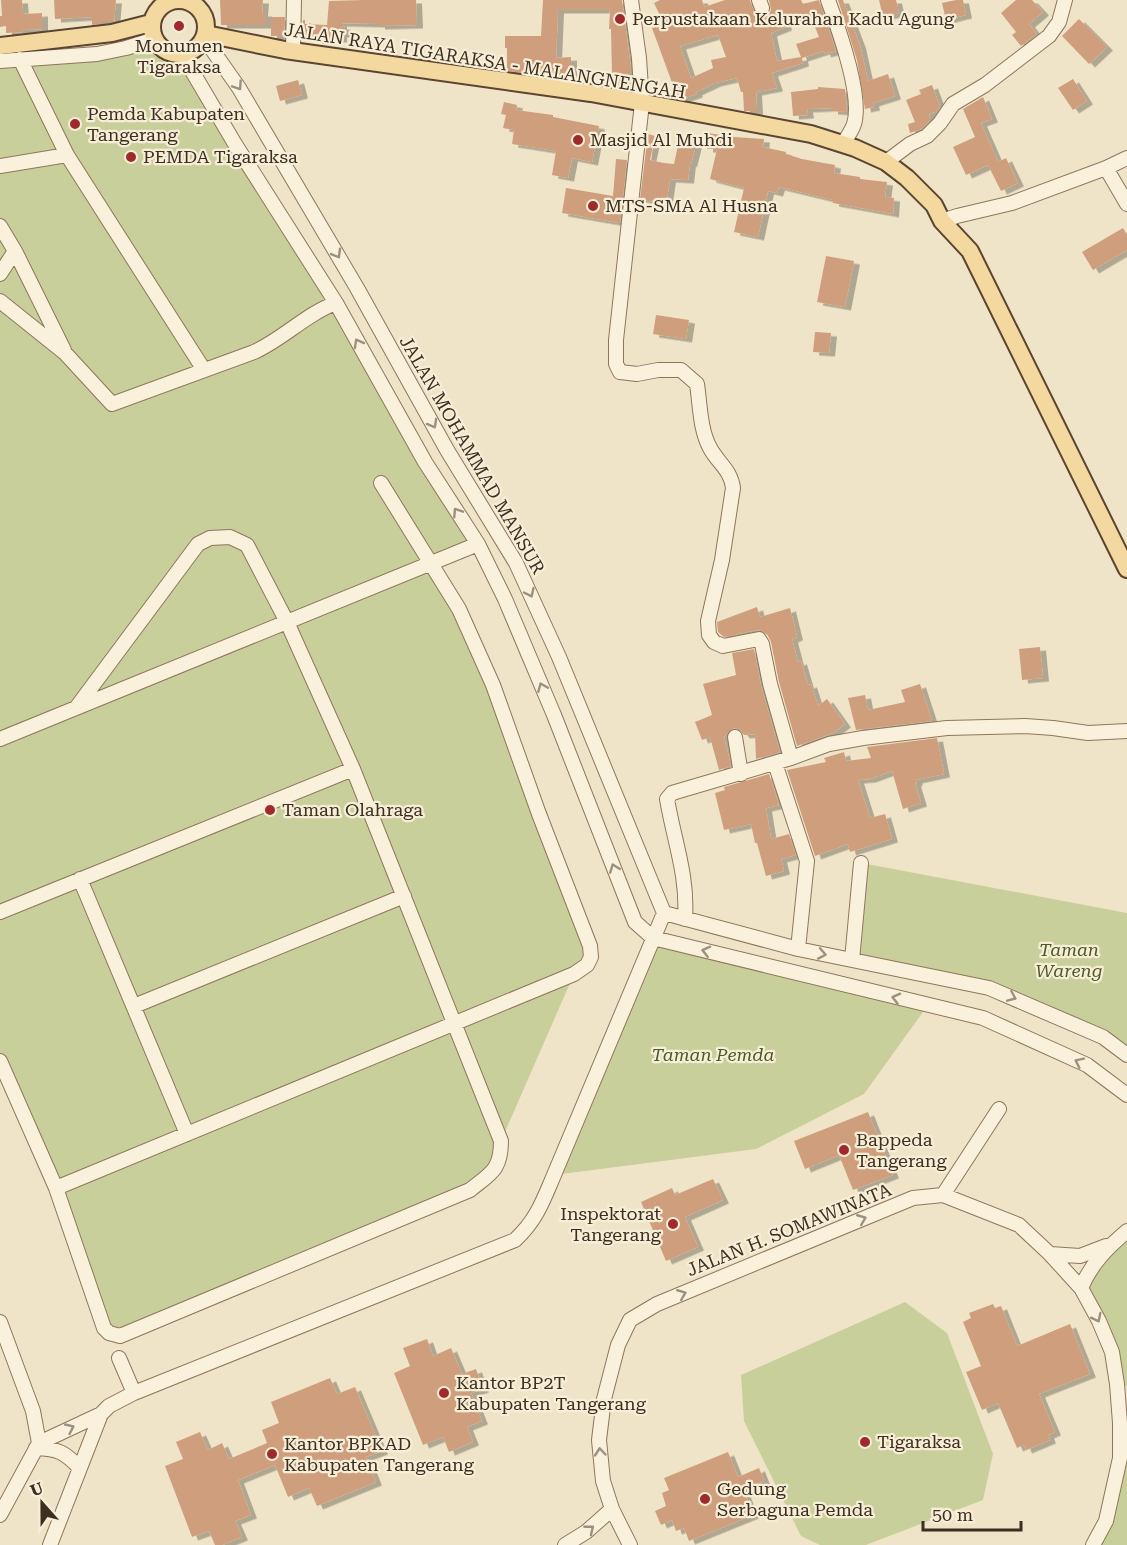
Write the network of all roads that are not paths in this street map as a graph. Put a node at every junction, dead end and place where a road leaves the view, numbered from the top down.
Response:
1 (294, 0) edge
2 (631, 0) edge
3 (828, 0) edge
4 (1065, 0) edge
5 (161, 2) edge
6 (194, 2) edge
7 (153, 31) junction
8 (205, 36) junction
9 (0, 46) edge
10 (293, 51) junction
11 (182, 54) junction
12 (20, 59) junction
13 (0, 61) edge
14 (642, 103) junction
15 (843, 144) junction
16 (67, 155) junction
17 (1127, 158) edge
18 (886, 162) junction
19 (0, 166) edge
20 (1106, 168) junction
21 (1127, 204) edge
22 (942, 221) junction
23 (0, 226) edge
24 (15, 251) junction
25 (0, 274) edge
26 (0, 302) edge
27 (336, 303) junction
28 (65, 353) junction
29 (204, 370) junction
30 (381, 483) dead end
31 (478, 544) junction
32 (431, 562) junction
33 (1126, 562) edge
34 (287, 621) junction
35 (75, 708) junction
36 (1127, 731) edge
37 (735, 737) dead end
38 (0, 739) edge
39 (791, 758) junction
40 (775, 763) junction
41 (353, 769) junction
42 (741, 774) junction
43 (861, 863) dead end
44 (80, 879) junction
45 (404, 896) junction
46 (0, 912) edge
47 (664, 913) junction
48 (685, 919) junction
49 (653, 938) junction
50 (798, 949) junction
51 (852, 960) junction
52 (134, 1006) junction
53 (455, 1023) junction
54 (1127, 1054) edge
55 (0, 1061) edge
56 (1127, 1095) edge
57 (999, 1108) dead end
58 (187, 1134) junction
59 (56, 1188) junction
60 (943, 1195) junction
61 (1127, 1231) edge
62 (1111, 1245) junction
63 (1050, 1254) junction
64 (1081, 1288) junction
65 (0, 1322) edge
66 (119, 1358) dead end
67 (1122, 1385) edge
68 (134, 1393) junction
69 (101, 1414) junction
70 (1124, 1418) edge
71 (37, 1445) junction
72 (80, 1468) junction
73 (612, 1509) junction
74 (1, 1510) edge
75 (50, 1545) edge
76 (565, 1545) edge
77 (630, 1545) edge
78 (1094, 1545) edge

1 - 10 street
2 - 14 street
3 - 15 street
4 - 18 street
5 - 6 main road
5 - 7 main road
6 - 8 main road
7 - 9 main road
7 - 11 main road
7 - 12 street
8 - 10 main road, JALAN RAYA TIGARAKSA - MALANGNENGAH
8 - 11 main road
8 -> 47 street, JALAN MOHAMMAD MANSUR
10 - 14 main road, JALAN RAYA TIGARAKSA - MALANGNENGAH
11 - 27 street
12 - 13 street
12 - 16 street
14 - 15 main road, JALAN RAYA TIGARAKSA - MALANGNENGAH
14 - 39 street
15 - 18 main road, JALAN RAYA TIGARAKSA - MALANGNENGAH
16 - 19 street
16 - 29 street
17 - 20 street
18 - 22 main road, JALAN RAYA TIGARAKSA - MALANGNENGAH
20 - 21 street
20 - 22 street
22 - 33 main road, JALAN RAYA TIGARAKSA - MALANGNENGAH
23 - 24 street
24 - 25 street
24 - 28 street
26 - 28 street
27 - 29 street
31 -> 27 street
28 - 29 street
30 - 32 street
31 - 32 street
49 -> 31 street
32 - 34 street
32 - 53 street
34 - 35 street
34 - 35 street
34 - 41 street
35 - 38 street
36 - 39 street
37 - 42 street
39 - 40 street
40 - 42 street
40 - 50 street
41 - 44 street
41 - 45 street
42 - 48 street
43 - 51 street
44 - 46 street
44 - 52 street
45 - 52 street
45 - 53 street
47 - 48 street
47 - 49 street
48 - 50 street
56 -> 49 street
49 - 68 street
50 -> 51 street
51 -> 54 street
52 - 58 street
53 - 58 street
53 - 59 street
55 - 59 street
57 - 60 street
58 - 59 street
60 - 63 street, JALAN H. SOMAWINATA
73 -> 60 street, JALAN H. SOMAWINATA
61 - 62 street
62 - 63 street
62 - 64 street
63 - 64 street, JALAN H. SOMAWINATA
64 -> 67 street, JALAN H. SOMAWINATA
65 - 71 street
66 - 68 street
67 - 70 street, JALAN H. SOMAWINATA
68 - 69 street
71 -> 69 street
69 - 72 street
70 - 78 street, JALAN H. SOMAWINATA
71 - 72 street
71 - 74 street
72 - 75 street
76 -> 73 street
73 - 77 street, JALAN H. SOMAWINATA

